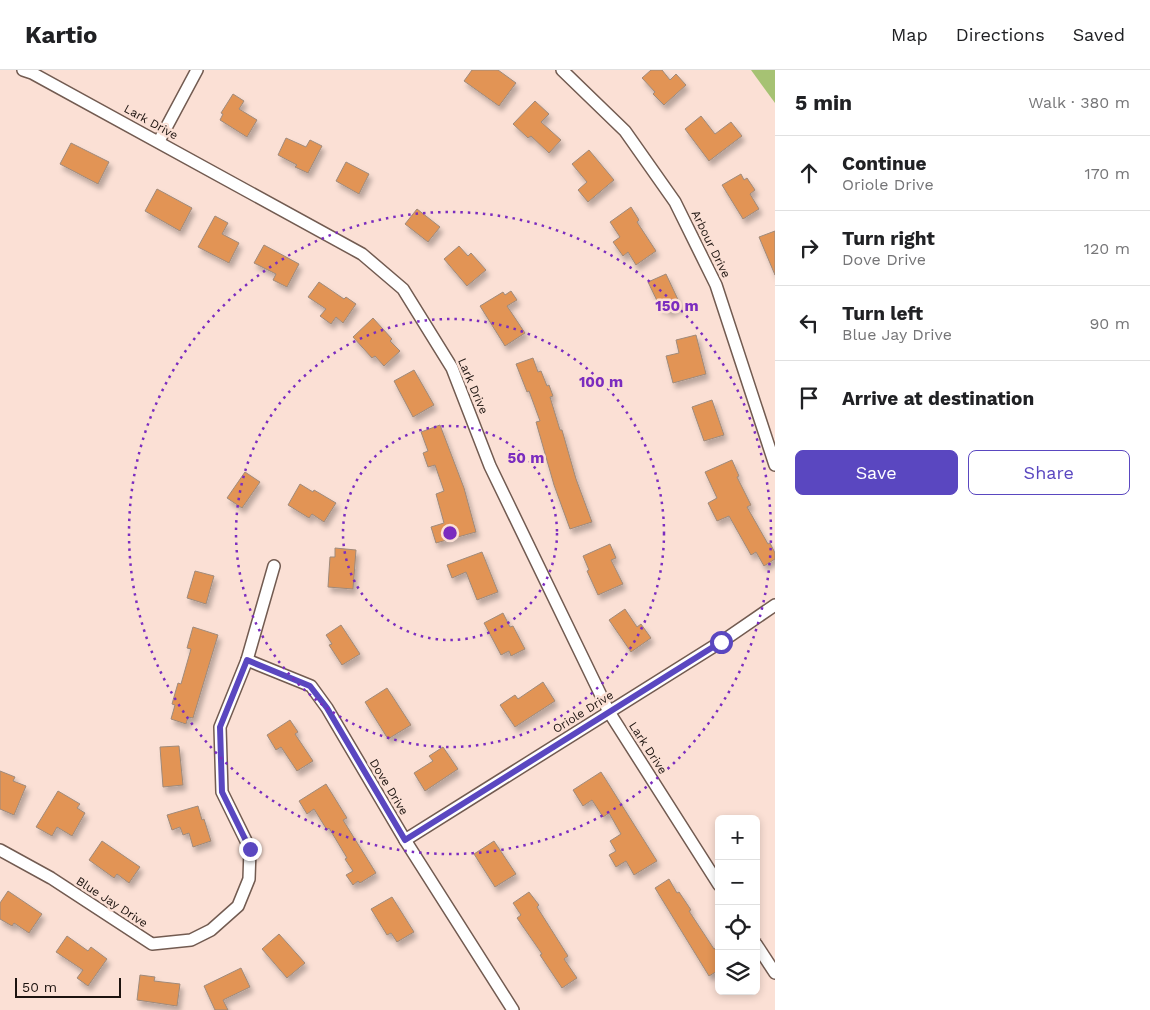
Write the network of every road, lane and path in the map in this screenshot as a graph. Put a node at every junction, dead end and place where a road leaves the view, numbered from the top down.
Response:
1 (22, 70) edge
2 (197, 70) edge
3 (562, 70) edge
4 (159, 141) junction
5 (775, 465) edge
6 (274, 566) dead end
7 (775, 605) edge
8 (247, 660) junction
9 (608, 712) junction
10 (405, 840) junction
11 (0, 850) edge
12 (715, 879) edge
13 (760, 950) edge
14 (775, 973) edge
15 (513, 1010) edge

1 - 4 street, Lark Drive
2 - 4 street
3 - 5 street, Arbour Drive
4 - 9 street, Lark Drive
6 - 8 street, Blue Jay Drive
7 - 9 street, Oriole Drive
8 - 10 street, Dove Drive
8 - 11 street, Blue Jay Drive
9 - 10 street, Oriole Drive
9 - 12 street, Lark Drive
10 - 15 street, Dove Drive
13 - 14 street

